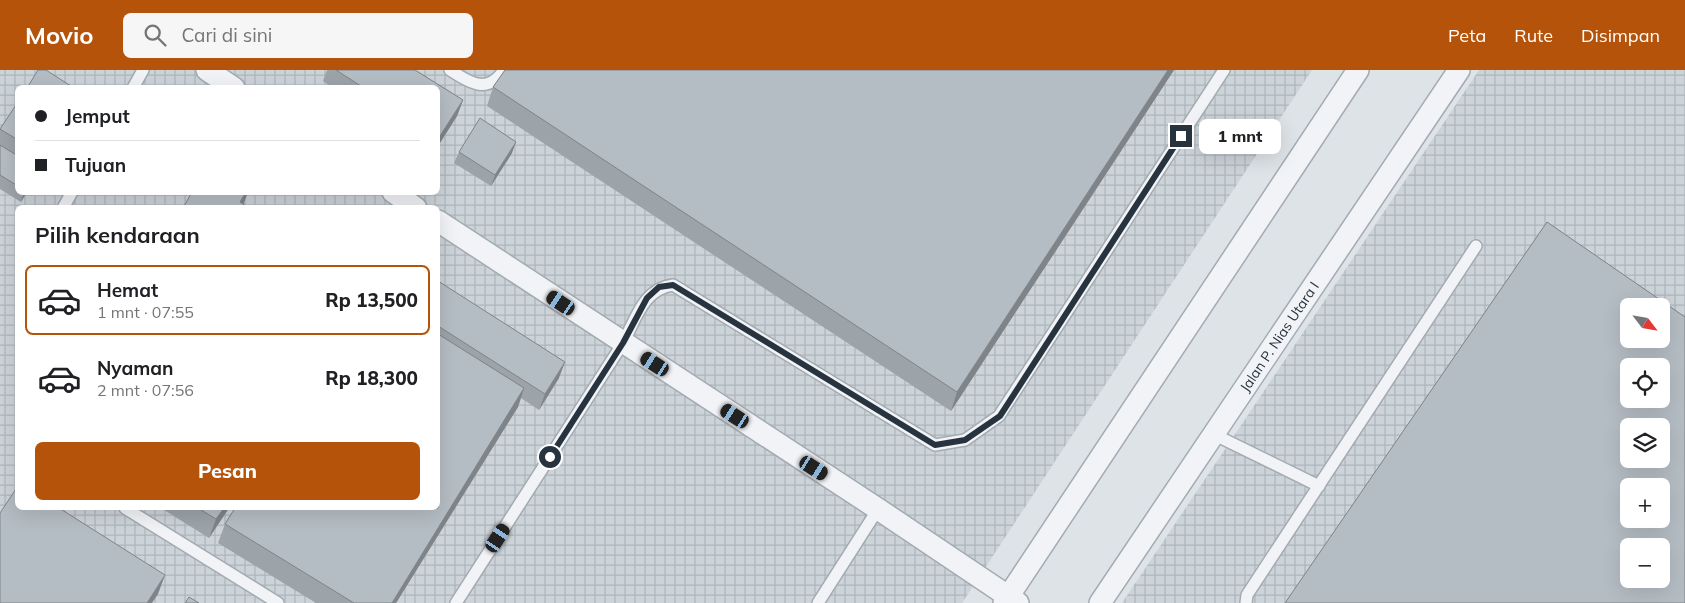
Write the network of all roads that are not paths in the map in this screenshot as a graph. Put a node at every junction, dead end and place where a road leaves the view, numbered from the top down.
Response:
1 (143, 70) edge
2 (207, 70) edge
3 (450, 70) edge
4 (504, 70) edge
5 (1224, 70) edge
6 (1358, 70) edge
7 (1459, 70) edge
8 (135, 85) edge
9 (230, 85) edge
10 (398, 195) edge
11 (412, 205) edge
12 (440, 222) edge
13 (1476, 246) dead end
14 (623, 343) junction
15 (1213, 434) junction
16 (1319, 486) junction
17 (878, 509) junction
18 (128, 510) edge
19 (1010, 601) edge
20 (278, 603) edge
21 (456, 603) edge
22 (818, 603) edge
23 (1100, 603) edge
24 (1246, 603) edge

1 - 8 lane
2 - 9 street
3 - 4 lane
5 - 14 lane
6 - 19 street
7 - 15 street, Jalan P. Nias Utara I
10 - 11 street
12 - 14 street
13 - 16 lane
14 - 17 street
14 - 21 lane
15 - 16 lane
15 - 23 street, Jalan P. Nias Utara I
16 - 24 lane
17 - 19 street
17 - 22 lane
18 - 20 lane

